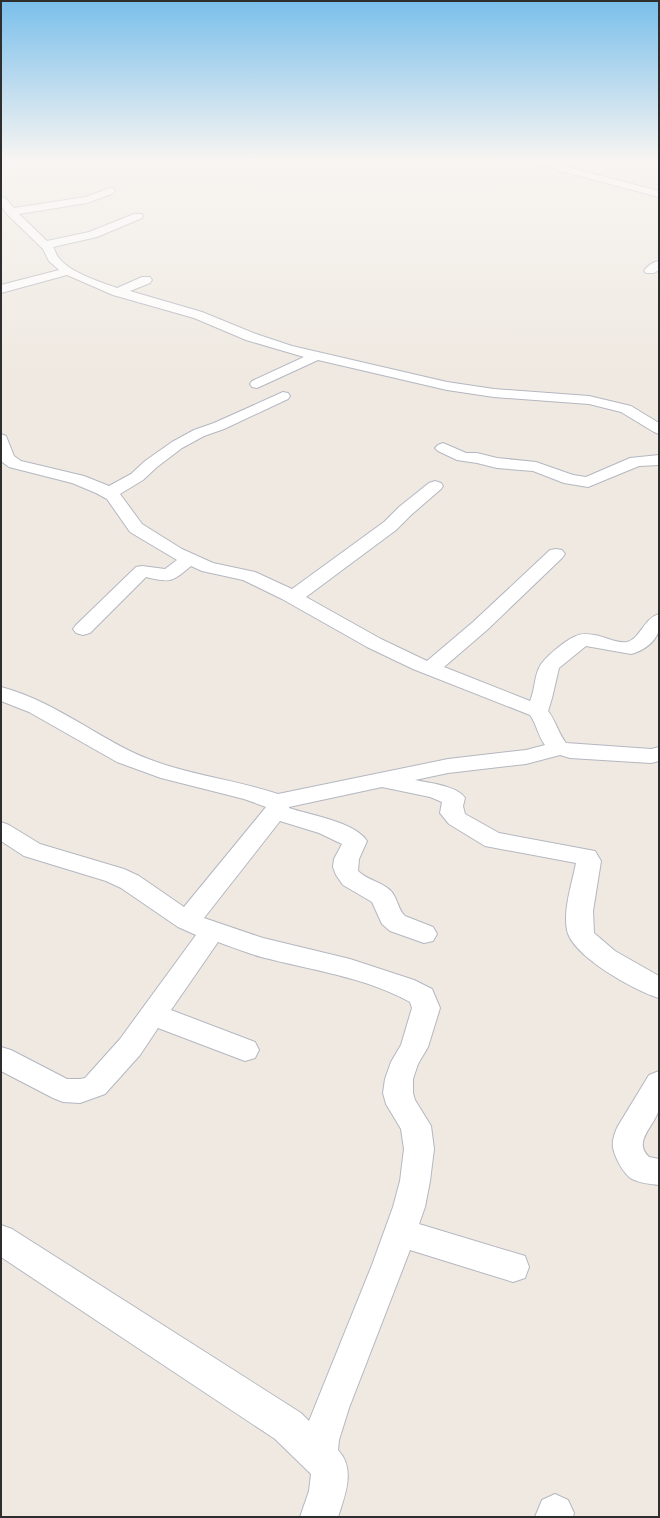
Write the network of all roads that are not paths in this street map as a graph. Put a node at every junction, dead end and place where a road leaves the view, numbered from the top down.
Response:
1 (29, 230) edge
2 (108, 230) edge
3 (45, 245) junction
4 (69, 271) junction
5 (146, 280) dead end
6 (1, 288) edge
7 (117, 292) junction
8 (317, 356) junction
9 (257, 384) dead end
10 (283, 396) dead end
11 (656, 423) edge
12 (1, 439) edge
13 (443, 448) dead end
14 (659, 460) edge
15 (436, 486) dead end
16 (109, 493) junction
17 (556, 554) dead end
18 (189, 559) junction
19 (294, 597) junction
20 (659, 620) edge
21 (84, 629) dead end
22 (430, 669) junction
23 (1, 693) edge
24 (537, 711) junction
25 (558, 748) junction
26 (659, 754) edge
27 (382, 780) junction
28 (276, 807) junction
29 (2, 832) edge
30 (199, 926) junction
31 (424, 934) dead end
32 (659, 988) edge
33 (154, 1015) junction
34 (245, 1050) dead end
35 (1, 1058) edge
36 (659, 1083) edge
37 (659, 1172) edge
38 (400, 1233) junction
39 (1, 1239) edge
40 (513, 1267) dead end
41 (319, 1456) junction
42 (319, 1517) edge

1 - 3 street
2 - 3 street
3 - 4 street
4 - 6 street
4 - 7 street
5 - 7 street
7 - 8 street
8 - 9 street
8 - 11 street
10 - 16 street
12 - 16 street
13 - 14 street
15 - 19 street
16 - 18 street
17 - 22 street
18 - 19 street
18 - 21 street
19 - 22 street
20 - 24 street
22 - 24 street
23 - 28 street
24 - 25 street
25 - 26 street
25 - 27 street
27 - 28 street
27 - 32 street
28 - 30 street
28 - 31 street
29 - 30 street
30 - 33 street
30 - 38 street
33 - 34 street
33 - 35 street
36 - 37 street
38 - 40 street
38 - 41 street
39 - 41 street
41 - 42 street

